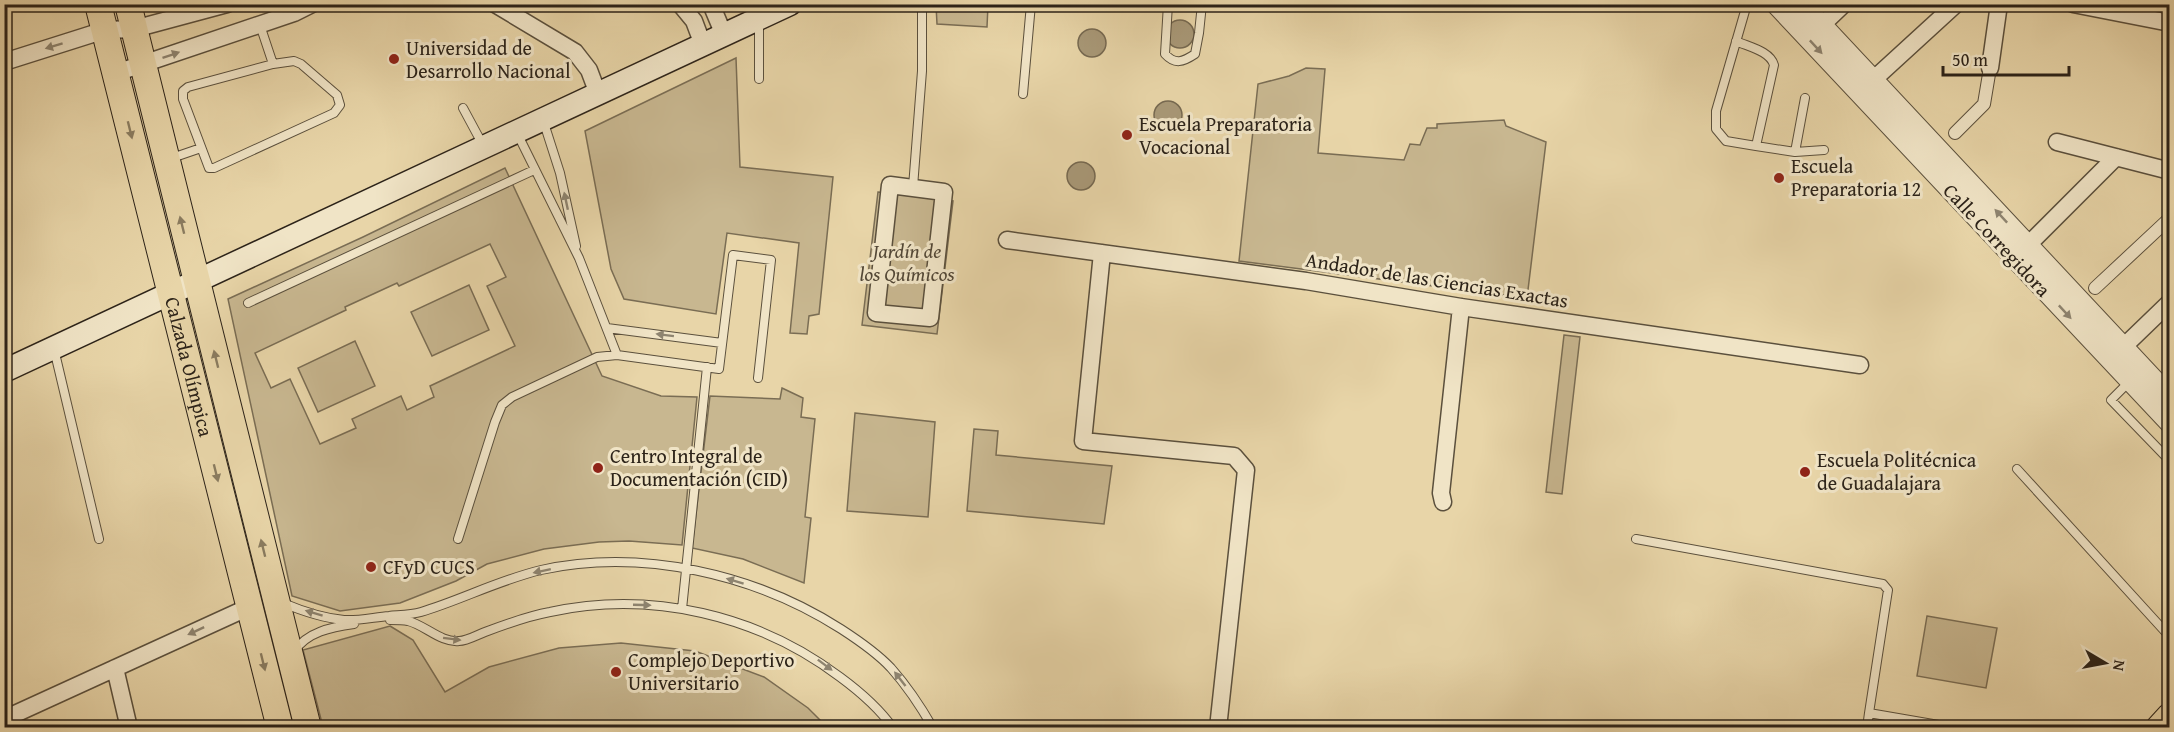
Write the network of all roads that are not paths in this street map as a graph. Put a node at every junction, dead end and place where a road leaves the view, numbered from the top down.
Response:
1 (98, 4) edge
2 (227, 4) edge
3 (312, 4) edge
4 (495, 4) edge
5 (680, 4) edge
6 (711, 4) edge
7 (790, 4) edge
8 (922, 4) edge
9 (1031, 4) edge
10 (1168, 4) edge
11 (1202, 4) edge
12 (1747, 4) edge
13 (1776, 4) edge
14 (1802, 4) edge
15 (1844, 4) edge
16 (1956, 4) edge
17 (1999, 4) edge
18 (2073, 4) edge
19 (131, 17) edge
20 (759, 19) junction
21 (2169, 23) edge
22 (260, 25) junction
23 (1822, 25) junction
24 (105, 30) junction
25 (724, 35) junction
26 (1736, 41) junction
27 (703, 45) junction
28 (4, 62) edge
29 (273, 64) junction
30 (143, 65) junction
31 (1990, 68) joint
32 (116, 74) junction
33 (759, 79) dead end
34 (1873, 80) junction
35 (598, 94) junction
36 (1023, 94) dead end
37 (1805, 98) dead end
38 (463, 108) dead end
39 (543, 120) junction
40 (516, 132) junction
41 (1955, 133) dead end
42 (2057, 141) dead end
43 (484, 147) junction
44 (1755, 147) junction
45 (201, 148) junction
46 (1824, 150) dead end
47 (1795, 152) junction
48 (2116, 157) junction
49 (166, 160) junction
50 (534, 170) junction
51 (2169, 171) edge
52 (1953, 179) junction
53 (913, 187) junction
54 (2169, 218) edge
55 (1007, 240) dead end
56 (2021, 251) junction
57 (1102, 253) junction
58 (579, 258) junction
59 (196, 282) junction
60 (2095, 288) dead end
61 (171, 294) junction
62 (2169, 302) edge
63 (248, 303) dead end
64 (1461, 307) junction
65 (607, 328) junction
66 (722, 343) junction
67 (54, 349) junction
68 (2117, 354) junction
69 (617, 355) junction
70 (1860, 365) dead end
71 (707, 367) junction
72 (4, 371) edge
73 (758, 378) dead end
74 (2130, 381) junction
75 (2169, 397) edge
76 (2169, 423) edge
77 (2169, 461) edge
78 (2017, 469) dead end
79 (1443, 502) dead end
80 (99, 539) dead end
81 (458, 539) dead end
82 (1636, 539) dead end
83 (686, 569) junction
84 (277, 601) junction
85 (249, 607) junction
86 (682, 609) junction
87 (419, 613) junction
88 (421, 627) junction
89 (2169, 637) edge
90 (290, 657) junction
91 (115, 668) junction
92 (1869, 713) junction
93 (2169, 716) edge
94 (4, 719) edge
95 (129, 728) edge
96 (280, 728) edge
97 (308, 728) edge
98 (892, 728) edge
99 (933, 728) edge
100 (972, 728) edge
101 (1005, 728) edge
102 (1218, 728) edge
103 (1867, 728) edge
104 (1956, 728) edge
105 (2159, 728) edge

1 - 24 main road, Calzada Olímpica
2 - 19 street
3 - 22 street
4 - 35 street
5 - 27 street
6 - 25 street
7 - 20 main road
8 - 53 lane
9 - 36 lane
10 - 11 lane
12 - 26 lane
13 -> 52 street, Calle Corregidora
14 - 23 street, Calle Corregidora
15 - 23 street
16 - 34 street
17 - 31 street
18 - 21 street
19 - 24 street
19 - 30 main road, Calzada Olímpica
20 - 25 main road
20 - 33 lane
22 - 29 lane
30 -> 22 street
23 - 34 street, Calle Corregidora
24 -> 28 street
24 - 32 main road, Calzada Olímpica
25 - 27 main road
26 - 44 lane
26 - 44 lane
27 - 35 main road
29 - 45 lane
29 - 45 lane
30 - 32 street
30 - 49 main road, Calzada Olímpica
31 - 41 street
32 -> 61 main road, Calzada Olímpica
34 - 52 street, Calle Corregidora
35 - 39 main road
37 - 47 lane
38 - 43 lane
39 - 40 main road
58 -> 39 lane
40 - 43 main road
40 - 50 lane
42 - 48 street
43 - 59 main road
44 - 47 lane
45 - 49 lane
46 - 47 lane
48 - 51 street
48 - 56 street
59 -> 49 main road, Calzada Olímpica
50 - 58 lane
50 - 63 lane
52 - 56 street, Calle Corregidora
53 - 53 street
54 - 60 street
55 - 57 street, Andador de las Ciencias Exactas
56 - 68 street, Calle Corregidora
57 - 64 street, Andador de las Ciencias Exactas
57 - 102 street
58 - 65 lane
59 - 61 main road
84 -> 59 main road, Calzada Olímpica
61 - 67 main road
61 -> 85 main road, Calzada Olímpica
62 - 68 street
64 - 70 street, Andador de las Ciencias Exactas
64 - 79 street
66 -> 65 lane
65 - 69 lane
66 - 71 lane
66 - 73 lane
67 - 72 main road
67 - 80 lane
68 - 74 street, Calle Corregidora
68 - 75 street, Calle Corregidora
69 - 71 lane
69 - 81 lane
71 - 83 lane
74 - 76 street, Calle Corregidora
74 - 77 lane
78 - 89 lane
82 - 92 lane
83 - 86 lane
83 -> 87 lane
99 -> 83 lane
87 -> 84 lane
84 - 90 main road, Calzada Olímpica
85 -> 91 street
85 -> 96 main road, Calzada Olímpica
88 -> 86 lane
86 -> 98 lane
87 - 88 lane
88 - 90 lane
90 - 97 main road, Calzada Olímpica
91 - 94 street
91 - 95 street
92 - 103 lane
92 - 104 lane
93 - 105 main road
100 - 101 lane

